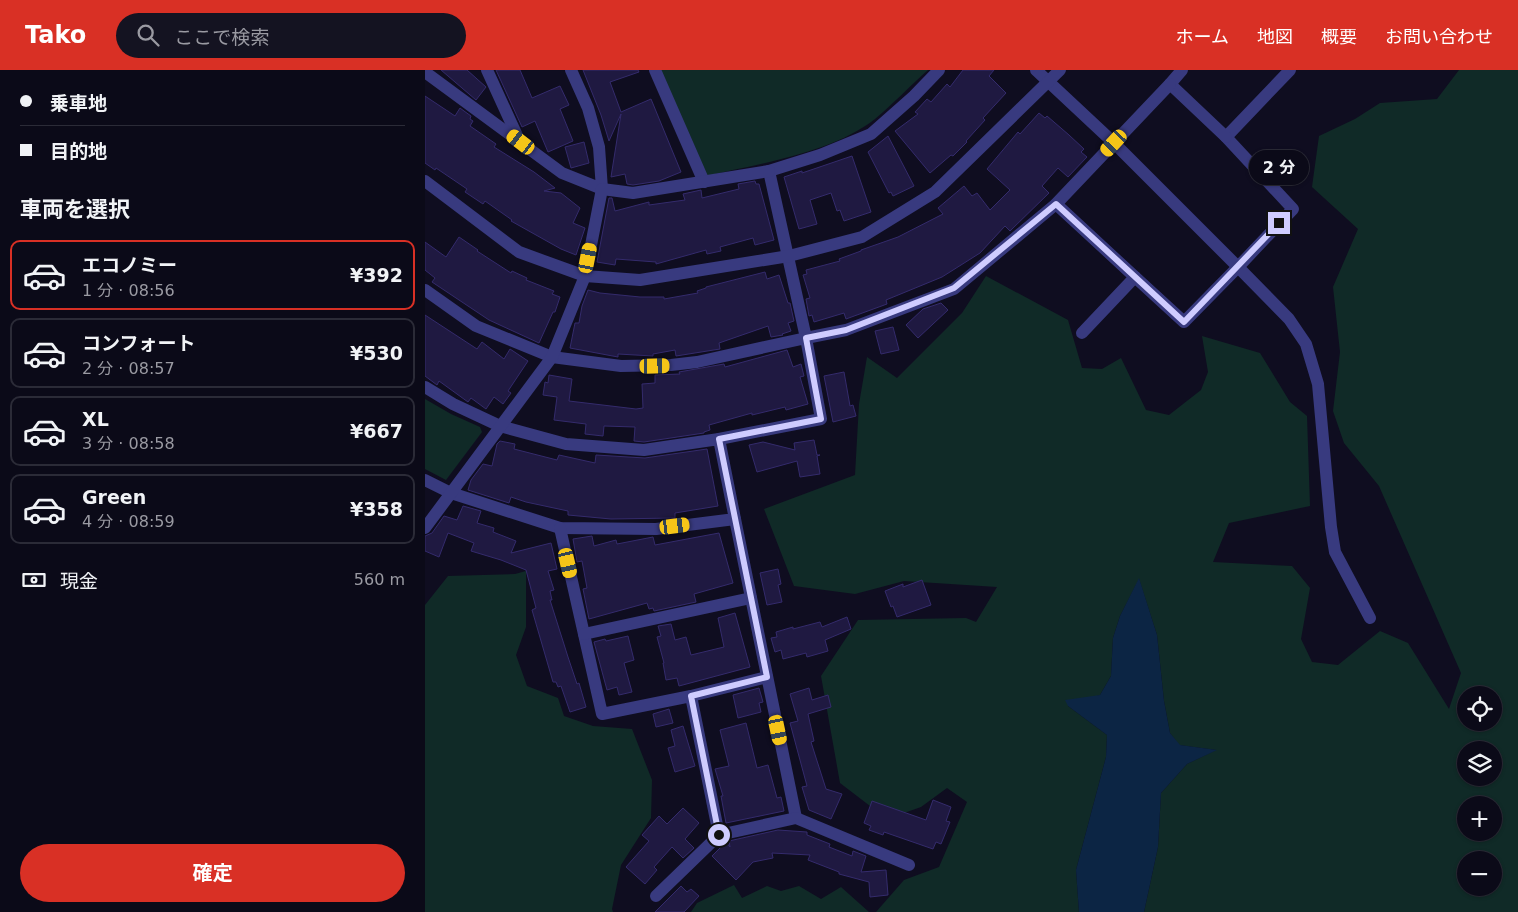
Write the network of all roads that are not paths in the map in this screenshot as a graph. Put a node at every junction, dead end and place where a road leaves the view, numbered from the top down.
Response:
1 (487, 70) edge
2 (571, 70) edge
3 (655, 70) edge
4 (939, 70) edge
5 (1036, 70) edge
6 (1060, 70) edge
7 (1182, 70) edge
8 (1290, 70) edge
9 (425, 72) edge
10 (1048, 82) junction
11 (1170, 84) junction
12 (1225, 137) junction
13 (521, 142) junction
14 (1114, 143) junction
15 (769, 171) junction
16 (425, 181) edge
17 (704, 182) junction
18 (602, 189) junction
19 (1056, 204) junction
20 (789, 256) junction
21 (1238, 267) junction
22 (585, 276) junction
23 (1135, 277) junction
24 (425, 290) edge
25 (1082, 333) dead end
26 (806, 338) junction
27 (552, 357) junction
28 (425, 387) edge
29 (500, 426) junction
30 (719, 439) junction
31 (425, 480) edge
32 (451, 493) junction
33 (735, 519) junction
34 (425, 528) edge
35 (560, 528) junction
36 (751, 598) junction
37 (1370, 618) dead end
38 (584, 634) junction
39 (767, 677) junction
40 (691, 696) junction
41 (796, 818) junction
42 (719, 835) junction
43 (909, 865) dead end
44 (655, 896) dead end

1 - 13 street
2 - 18 street
3 - 17 street
4 - 15 street
5 - 10 street
6 - 10 street
7 - 11 street
8 - 12 street
9 - 13 street
10 - 14 street
10 - 20 street
11 - 12 street
11 - 14 street
12 - 21 street
13 - 18 street
14 - 19 street
14 - 21 street
15 - 17 street
15 - 20 street
16 - 22 street
17 - 18 street
18 - 22 street
19 - 23 street
19 - 26 street
20 - 22 street
20 - 26 street
21 - 23 street
21 - 37 street
22 - 27 street
23 - 25 street
24 - 27 street
26 - 27 street
26 - 30 street
27 - 29 street
28 - 29 street
29 - 30 street
29 - 32 street
30 - 33 street
31 - 32 street
32 - 34 street
32 - 35 street
33 - 35 street
33 - 36 street
35 - 38 street
36 - 38 street
36 - 39 street
38 - 40 street
39 - 40 street
39 - 41 street
40 - 42 street
41 - 42 street
41 - 43 street
42 - 44 street

